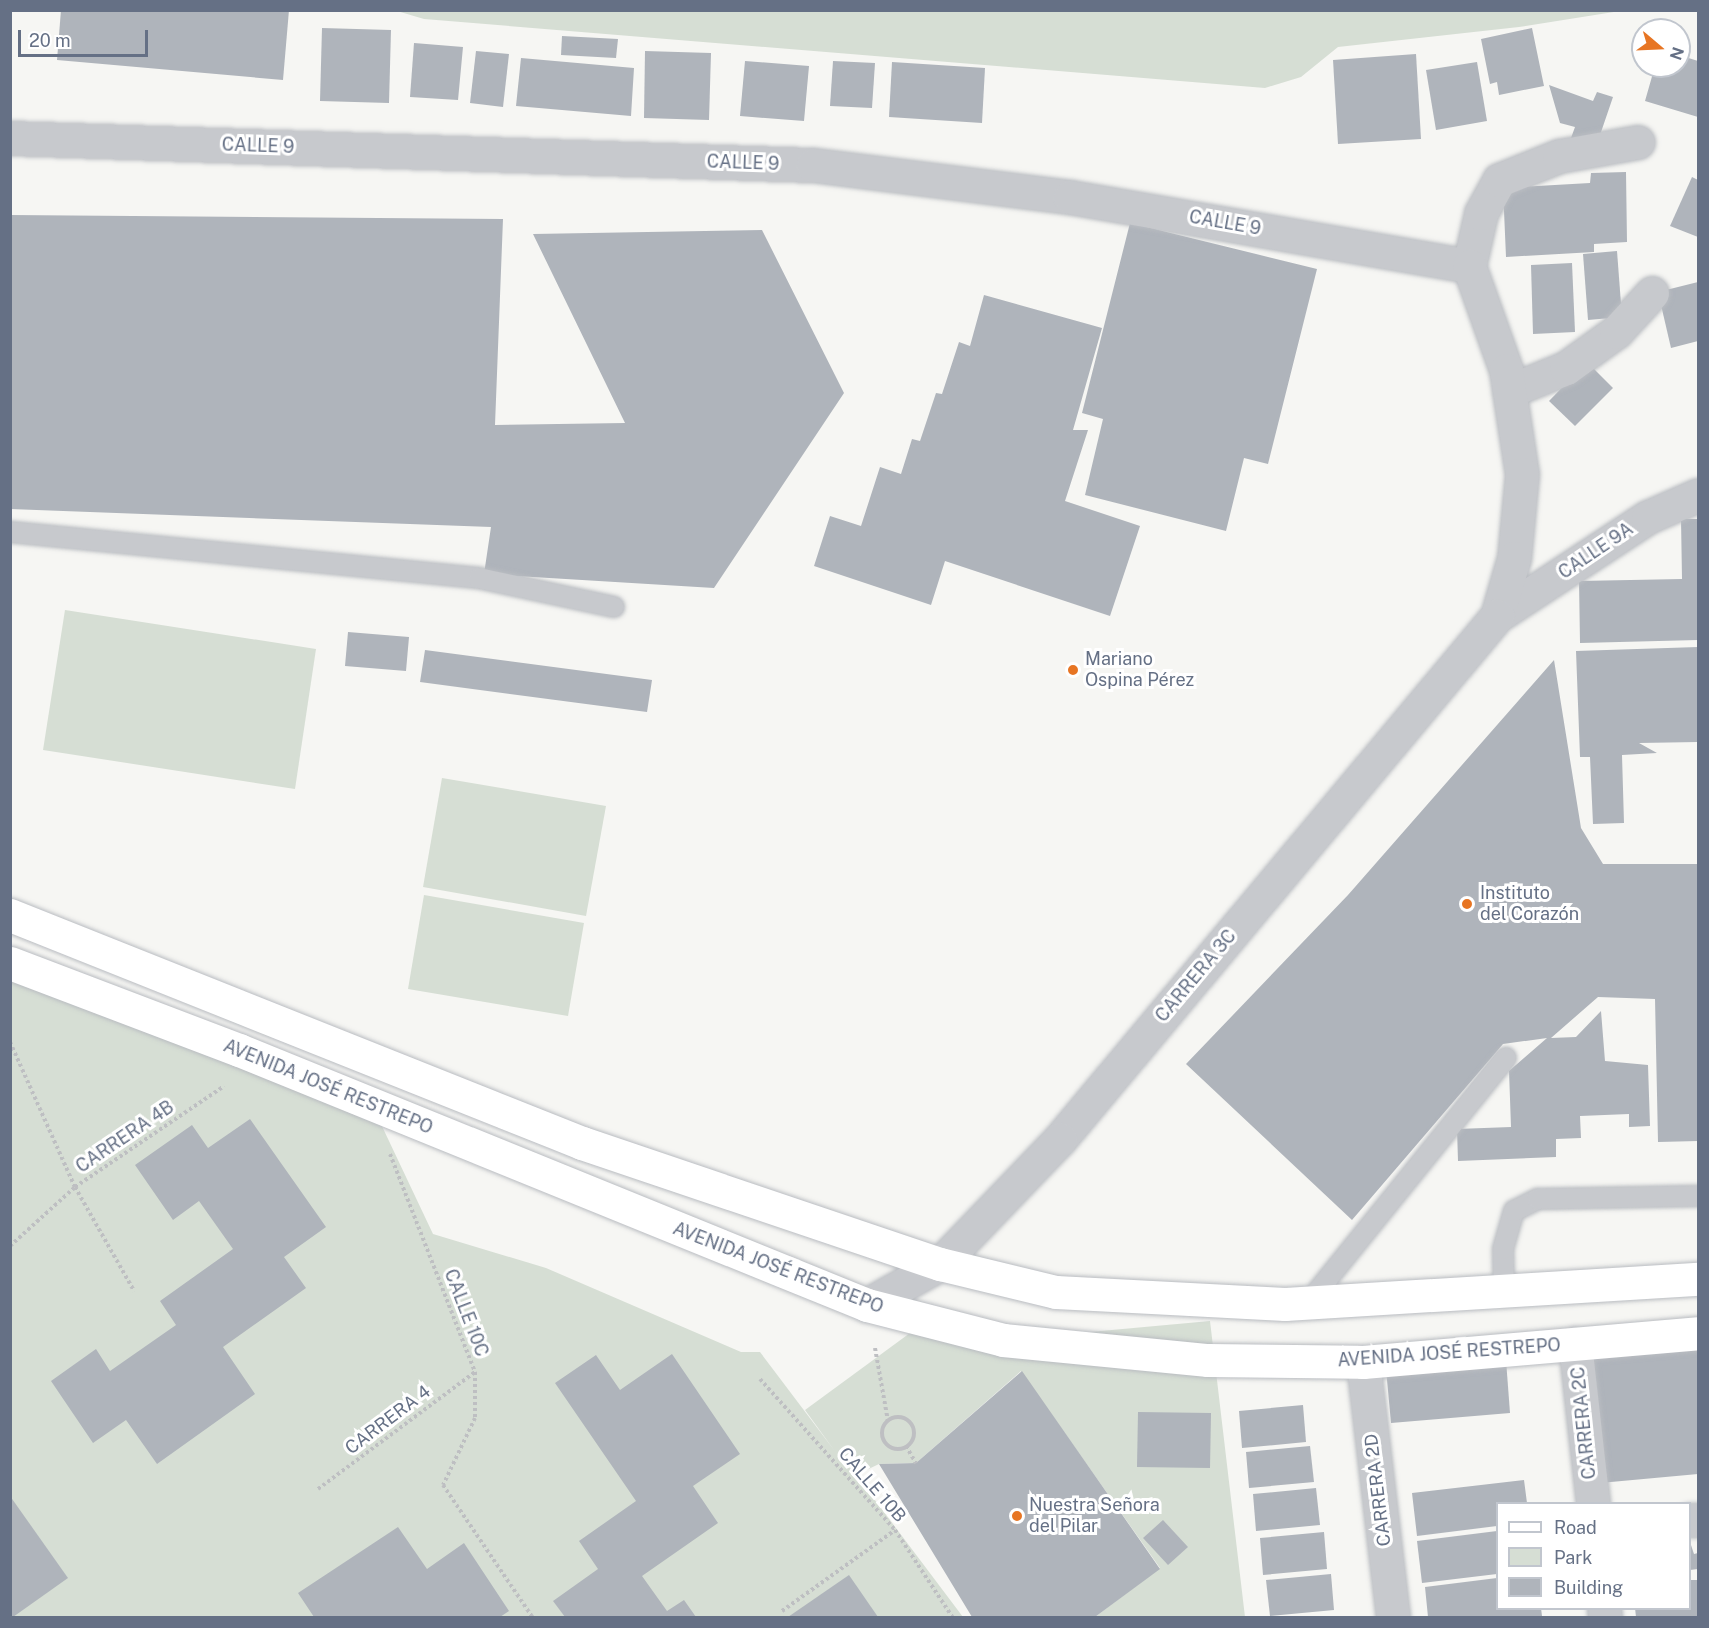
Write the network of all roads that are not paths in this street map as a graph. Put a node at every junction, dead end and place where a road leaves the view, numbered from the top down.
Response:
1 (10, 138) edge
2 (1638, 142) dead end
3 (1469, 266) junction
4 (1652, 293) dead end
5 (1509, 391) junction
6 (1698, 495) edge
7 (10, 532) edge
8 (614, 607) dead end
9 (1497, 616) junction
10 (10, 915) edge
11 (10, 963) edge
12 (1506, 1058) dead end
13 (1698, 1196) edge
14 (940, 1264) junction
15 (1698, 1279) edge
16 (1504, 1292) junction
17 (1308, 1303) junction
18 (867, 1305) junction
19 (1698, 1333) edge
20 (1575, 1343) junction
21 (1364, 1362) junction
22 (1593, 1502) edge
23 (1393, 1617) edge

1 - 3 street, CALLE 9
2 - 3 street
3 - 5 street
4 - 5 street
5 - 9 street
6 - 9 street, CALLE 9A
7 - 8 lane
9 - 14 street, CARRERA 3C
10 - 14 main road
11 - 18 main road, AVENIDA JOSÉ RESTREPO
12 - 17 lane
13 - 16 lane
14 - 17 main road
14 - 18 street, CARRERA 3C
15 - 16 main road
16 - 17 main road
18 - 21 main road, AVENIDA JOSÉ RESTREPO
19 - 20 main road, AVENIDA JOSÉ RESTREPO
20 - 21 main road, AVENIDA JOSÉ RESTREPO
20 - 22 street, CARRERA 2C
21 - 23 street, CARRERA 2D

